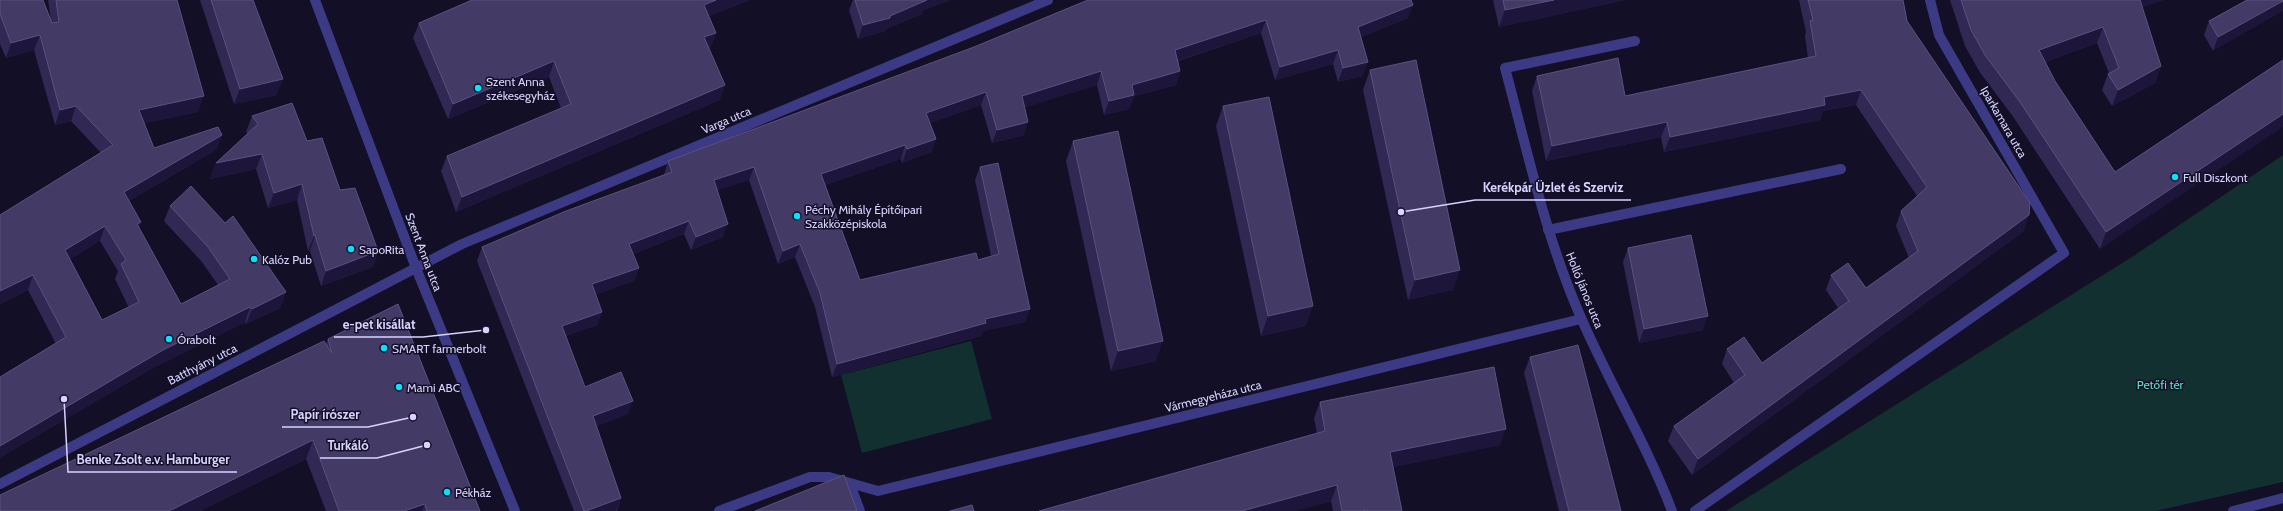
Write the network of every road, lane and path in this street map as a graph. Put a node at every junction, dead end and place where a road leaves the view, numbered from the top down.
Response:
1 (315, 0) edge
2 (1048, 0) edge
3 (1930, 0) edge
4 (1635, 41) dead end
5 (1841, 169) dead end
6 (1548, 230) junction
7 (416, 268) junction
8 (1582, 319) junction
9 (0, 484) edge
10 (850, 484) junction
11 (2283, 498) edge
12 (516, 511) edge
13 (719, 511) edge
14 (860, 511) edge
15 (1672, 511) edge
16 (1695, 511) edge
17 (2233, 511) edge

1 - 7 street, Szent Anna utca
2 - 7 street, Varga utca
3 - 16 street, Iparkamara utca
4 - 6 street, Holló János utca
5 - 6 street
6 - 8 street, Holló János utca
7 - 9 street, Batthyány utca
7 - 12 street, Szent Anna utca
8 - 10 street, Vármegyeháza utca
8 - 15 street, Holló János utca
10 - 13 street, Vármegyeháza utca
10 - 14 street
11 - 17 street

